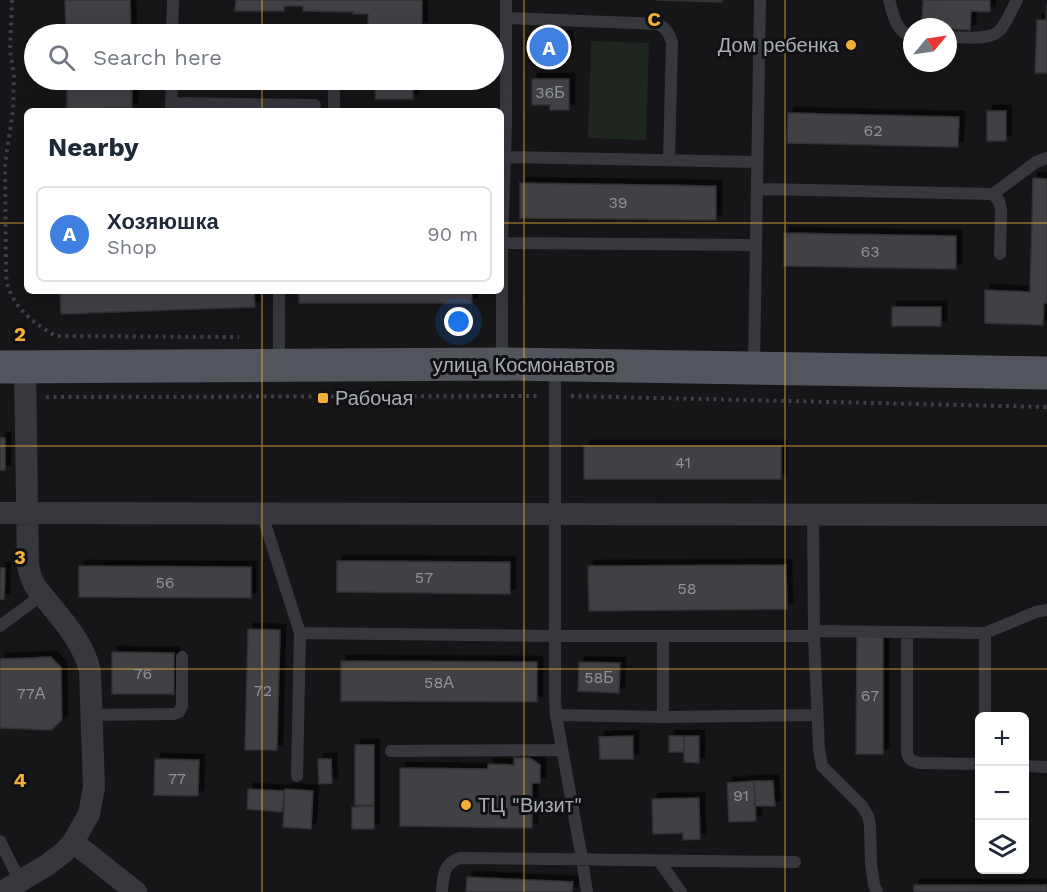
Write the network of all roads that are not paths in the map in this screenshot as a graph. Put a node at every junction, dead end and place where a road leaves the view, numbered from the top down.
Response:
1 (173, 0) edge
2 (506, 0) edge
3 (760, 0) edge
4 (889, 0) edge
5 (1017, 0) edge
6 (506, 18) junction
7 (172, 24) edge
8 (903, 33) edge
9 (957, 37) edge
10 (504, 89) edge
11 (172, 90) edge
12 (334, 90) edge
13 (504, 90) edge
14 (315, 105) dead end
15 (171, 107) edge
16 (334, 108) edge
17 (503, 108) edge
18 (504, 136) edge
19 (506, 157) junction
20 (1047, 158) edge
21 (669, 160) junction
22 (757, 162) junction
23 (757, 189) junction
24 (504, 194) edge
25 (993, 194) junction
26 (504, 243) edge
27 (756, 245) junction
28 (1000, 254) dead end
29 (279, 294) edge
30 (502, 294) edge
31 (279, 351) junction
32 (502, 364) junction
33 (754, 368) junction
34 (1047, 373) edge
35 (17, 377) edge
36 (556, 380) junction
37 (0, 513) edge
38 (27, 513) junction
39 (262, 514) junction
40 (555, 514) junction
41 (813, 515) junction
42 (1047, 515) edge
43 (42, 595) junction
44 (1047, 610) edge
45 (0, 626) edge
46 (907, 632) junction
47 (300, 633) junction
48 (985, 633) junction
49 (814, 634) junction
50 (555, 636) junction
51 (663, 636) junction
52 (183, 657) dead end
53 (985, 712) edge
54 (91, 715) junction
55 (556, 715) junction
56 (817, 715) junction
57 (663, 717) junction
58 (562, 750) junction
59 (392, 751) dead end
60 (975, 765) edge
61 (1029, 766) edge
62 (1047, 767) edge
63 (297, 776) dead end
64 (0, 841) edge
65 (73, 842) junction
66 (582, 859) junction
67 (659, 861) junction
68 (795, 862) dead end
69 (11, 886) edge
70 (136, 892) edge
71 (442, 892) edge
72 (587, 892) edge
73 (681, 892) edge
74 (876, 892) edge

1 - 7 lane
2 - 6 lane
3 - 22 lane
4 - 8 lane
5 - 9 lane
6 - 10 lane
6 - 21 lane
11 - 15 lane
12 - 16 lane
13 - 17 lane
14 - 15 lane
18 - 19 lane
19 - 21 lane
19 - 24 lane
20 - 25 lane
21 - 22 lane
22 - 23 lane
23 - 25 lane
23 - 27 lane
25 - 28 lane
26 - 27 lane
27 - 33 lane
29 - 31 lane
30 - 32 lane
31 - 32 main road, улица Космонавтов
31 - 35 main road, улица Космонавтов
32 - 36 main road, улица Космонавтов
33 - 34 main road, улица Космонавтов
33 - 36 main road, улица Космонавтов
35 - 38 street
36 - 40 lane
37 - 38 street
38 - 39 street
38 - 43 street
39 - 40 street
39 - 47 lane
40 - 41 street
40 - 50 lane
41 - 42 street
41 - 49 lane
43 - 45 lane
43 - 54 street
44 - 48 lane
46 - 48 lane
46 - 49 lane
46 - 60 lane
47 - 50 lane
47 - 63 lane
48 - 53 lane
49 - 51 lane
49 - 56 lane
50 - 51 lane
50 - 55 lane
51 - 57 lane
52 - 54 lane
54 - 65 street
55 - 57 lane
55 - 58 lane
56 - 57 lane
56 - 74 lane
58 - 59 lane
58 - 66 lane
61 - 62 lane
64 - 69 lane
65 - 69 street
65 - 70 street
66 - 67 lane
66 - 71 lane
66 - 72 lane
67 - 68 lane
67 - 73 lane

